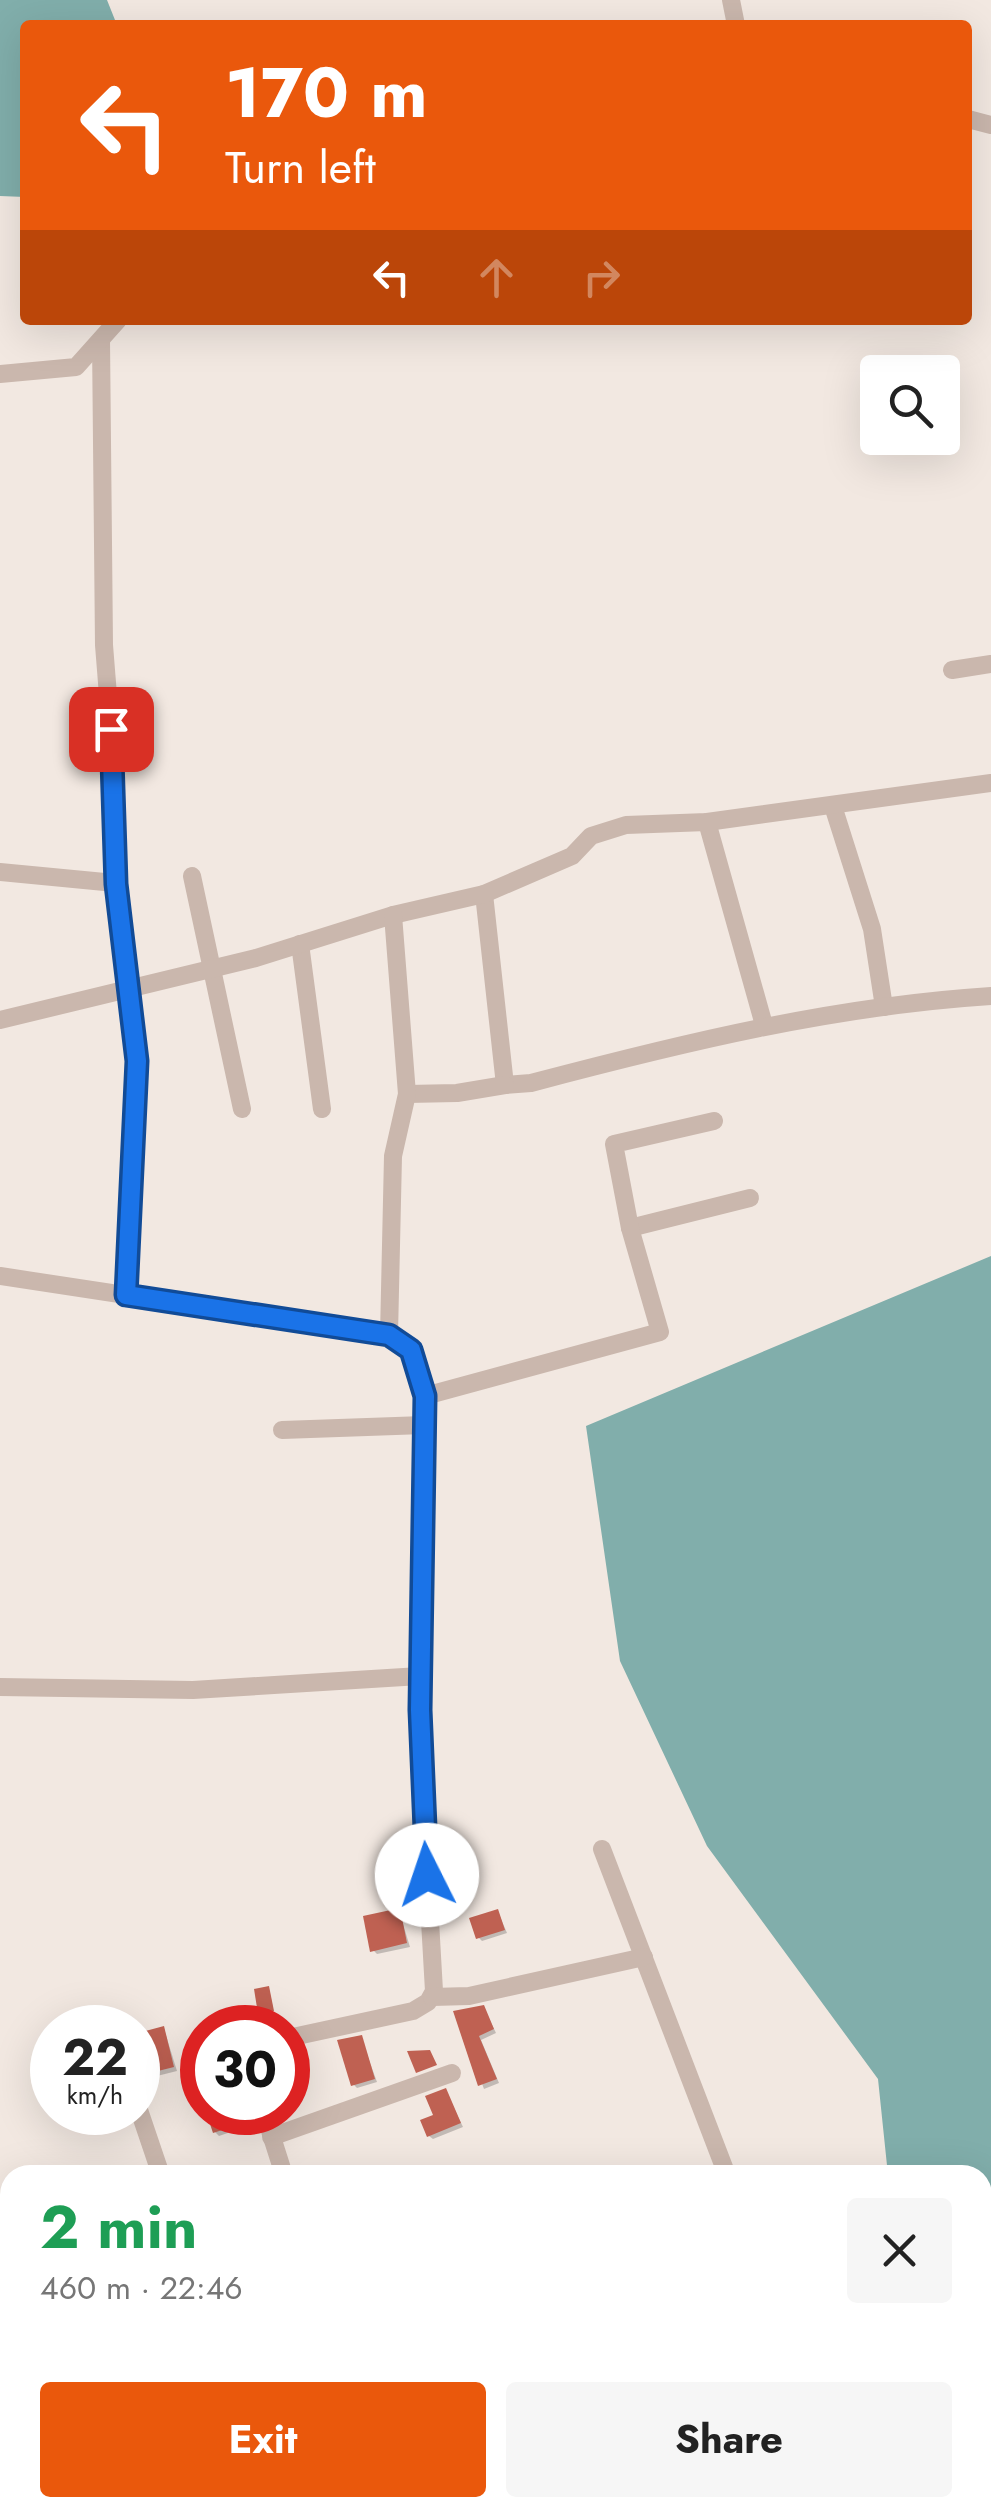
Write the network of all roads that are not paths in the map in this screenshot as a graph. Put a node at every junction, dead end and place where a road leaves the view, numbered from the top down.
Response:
1 (114, 325) edge
2 (101, 340) junction
3 (0, 374) edge
4 (991, 664) edge
5 (952, 670) dead end
6 (991, 782) edge
7 (833, 806) junction
8 (707, 822) junction
9 (0, 872) edge
10 (192, 876) dead end
11 (116, 884) junction
12 (484, 894) junction
13 (393, 915) junction
14 (300, 944) junction
15 (214, 968) junction
16 (129, 991) junction
17 (991, 996) edge
18 (884, 1007) junction
19 (0, 1020) edge
20 (764, 1025) junction
21 (505, 1085) junction
22 (407, 1094) junction
23 (242, 1109) dead end
24 (322, 1109) dead end
25 (714, 1121) dead end
26 (750, 1198) dead end
27 (630, 1228) junction
28 (0, 1276) edge
29 (126, 1295) junction
30 (389, 1335) junction
31 (425, 1396) junction
32 (424, 1425) junction
33 (282, 1430) dead end
34 (420, 1676) junction
35 (0, 1687) edge
36 (602, 1849) dead end
37 (644, 1957) junction
38 (432, 1997) junction
39 (310, 2033) edge
40 (452, 2073) dead end
41 (147, 2135) edge
42 (271, 2137) joint
43 (158, 2165) edge
44 (281, 2165) edge
45 (722, 2165) edge

1 - 2 street
2 - 3 street
2 - 11 street
4 - 5 street
6 - 7 street
7 - 8 street
7 - 18 street
8 - 12 street
8 - 20 street
9 - 11 street
10 - 15 street
11 - 16 street
12 - 13 street
12 - 21 street
13 - 14 street
13 - 22 street
14 - 15 street
14 - 24 street
15 - 16 street
15 - 23 street
16 - 19 street
16 - 29 street
17 - 18 street
18 - 20 street
20 - 21 street
21 - 22 street
22 - 30 street
25 - 27 street
26 - 27 street
27 - 31 street
28 - 29 street
29 - 30 street
30 - 31 street
31 - 32 street
32 - 33 street
32 - 34 street
34 - 35 street
34 - 38 street
36 - 37 street
37 - 38 street
37 - 45 street
38 - 39 street
40 - 42 street
41 - 43 street
42 - 44 street

